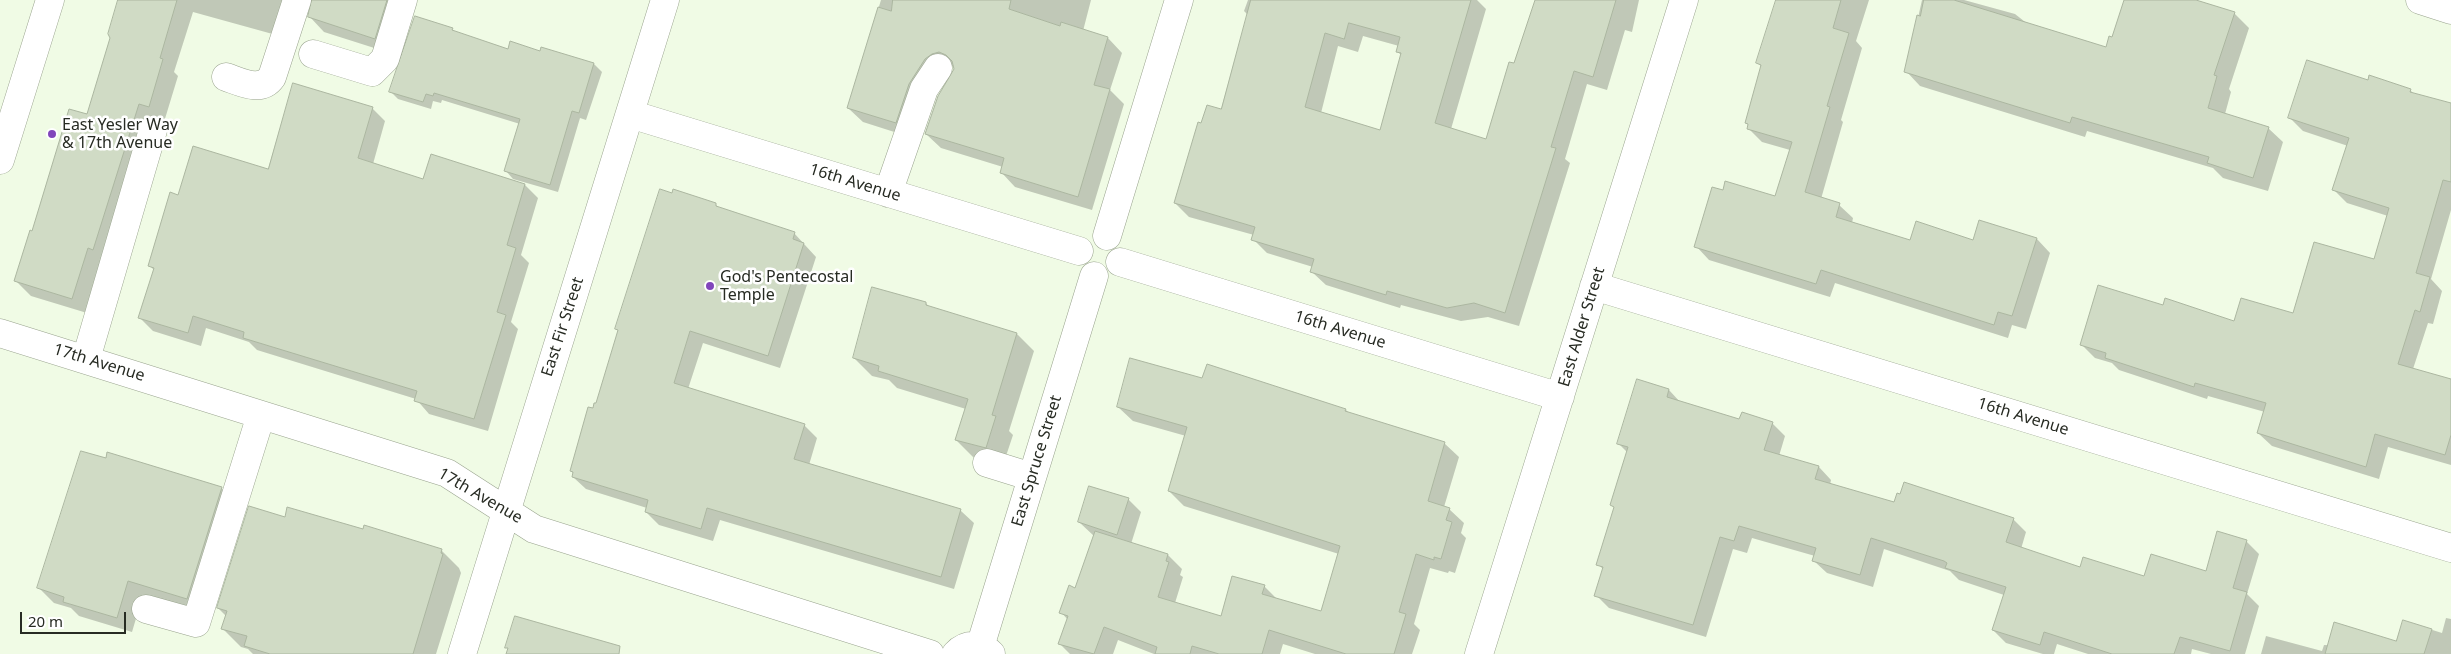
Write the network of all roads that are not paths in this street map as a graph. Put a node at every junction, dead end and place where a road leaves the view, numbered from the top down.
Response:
1 (50, 0) edge
2 (297, 0) edge
3 (403, 0) edge
4 (664, 0) edge
5 (1179, 0) edge
6 (1684, 0) edge
7 (2420, 0) edge
8 (2451, 10) edge
9 (313, 54) dead end
10 (938, 68) dead end
11 (226, 77) dead end
12 (630, 114) junction
13 (154, 130) dead end
14 (0, 160) edge
15 (888, 193) junction
16 (1106, 236) junction
17 (1079, 251) junction
18 (1120, 262) junction
19 (1094, 276) junction
20 (1594, 286) junction
21 (0, 332) edge
22 (86, 359) junction
23 (1560, 397) junction
24 (262, 415) junction
25 (987, 463) dead end
26 (1032, 477) junction
27 (506, 510) junction
28 (2451, 548) edge
29 (146, 608) dead end
30 (976, 652) edge
31 (462, 654) edge
32 (930, 654) edge
33 (1480, 654) edge

1 - 14 street
2 - 11 street
3 - 9 street
4 - 12 street, East Fir Street
5 - 16 street
6 - 20 street, East Alder Street
7 - 8 street
10 - 15 street
12 - 15 street, 16th Avenue
12 - 27 street, East Fir Street
13 - 22 street
15 - 17 street, 16th Avenue
16 - 17 street
16 - 18 street
17 - 19 street
18 - 19 street
18 - 23 street, 16th Avenue
19 - 26 street, East Spruce Street
20 - 23 street, East Alder Street
20 - 28 street, 16th Avenue
21 - 22 street, 17th Avenue
22 - 24 street, 17th Avenue
23 - 33 street, East Alder Street
24 - 27 street, 17th Avenue
24 - 29 street
25 - 26 street
26 - 30 street, East Spruce Street
27 - 31 street, East Fir Street
27 - 32 street, 17th Avenue

